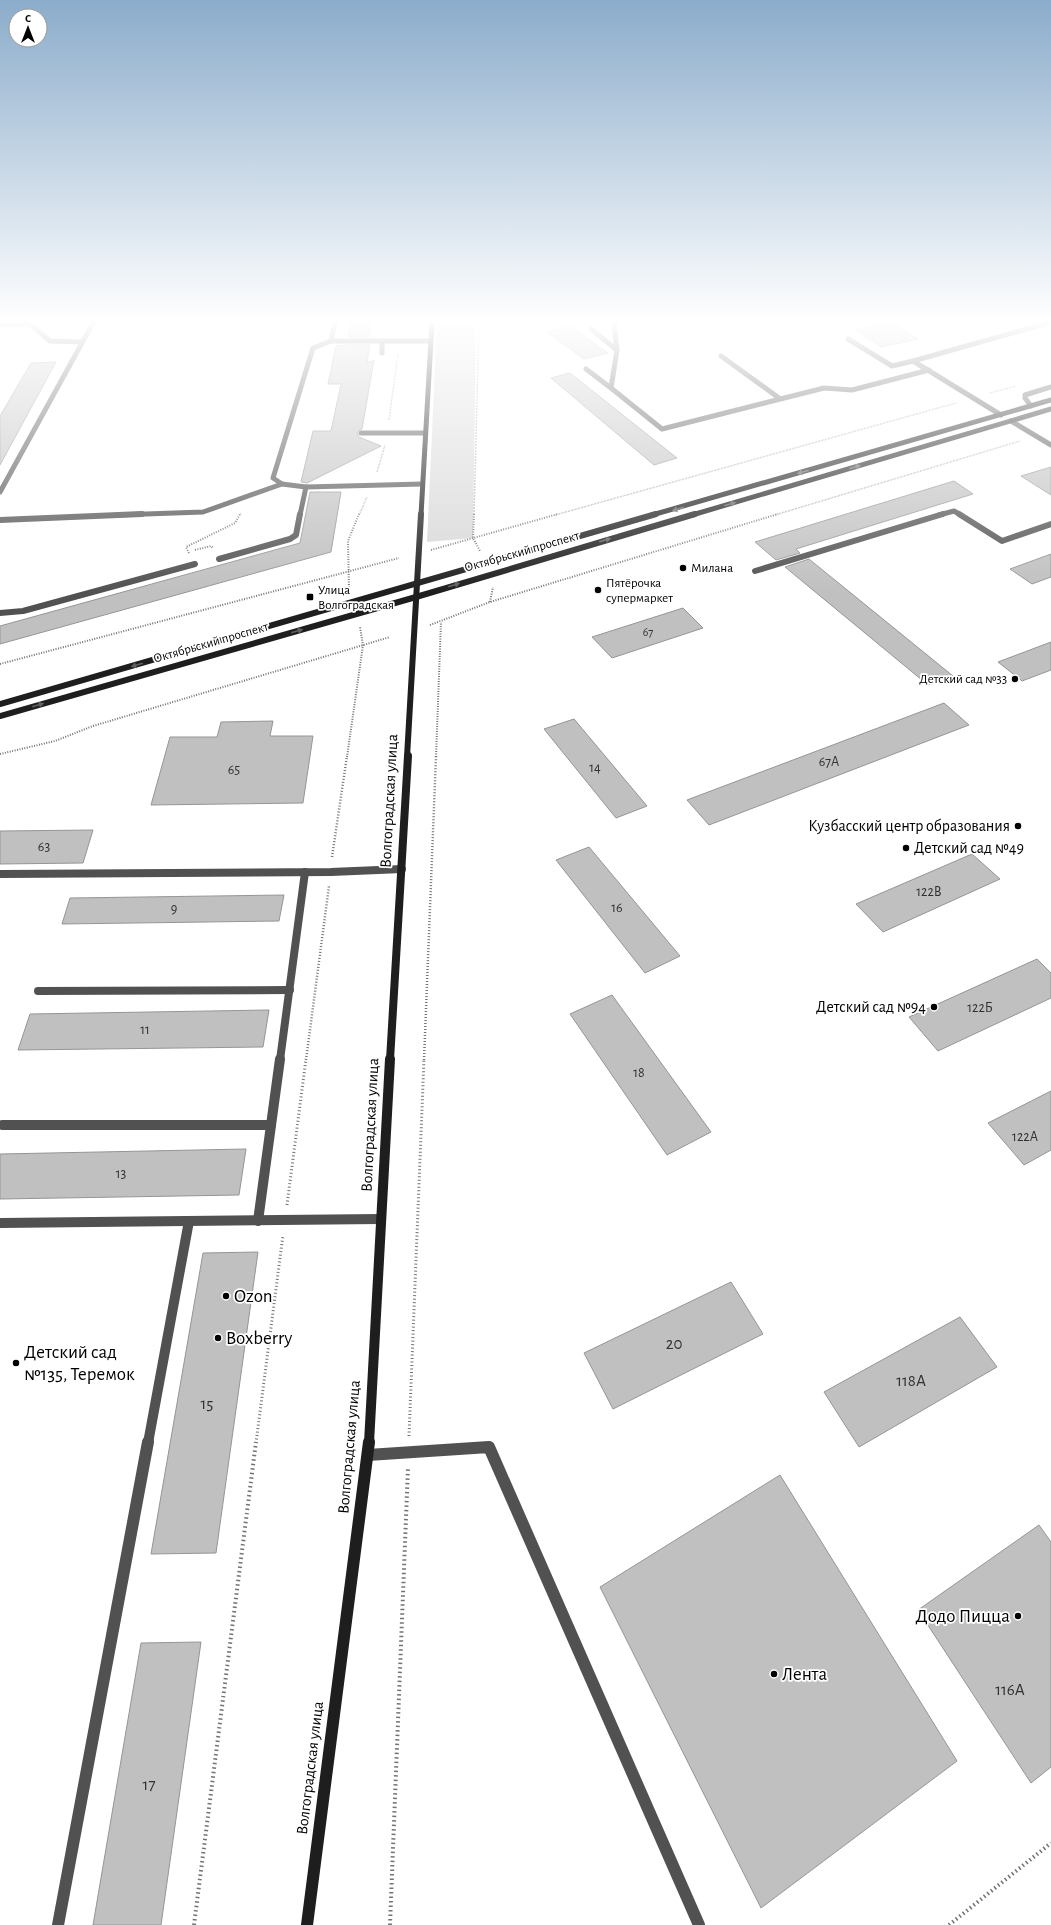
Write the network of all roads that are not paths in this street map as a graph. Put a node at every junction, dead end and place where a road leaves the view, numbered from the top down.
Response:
1 (43, 413) edge
2 (293, 413) edge
3 (426, 413) edge
4 (642, 413) edge
5 (723, 413) edge
6 (1005, 413) edge
7 (1038, 413) edge
8 (1001, 414) joint
9 (1011, 421) junction
10 (361, 433) dead end
11 (425, 433) junction
12 (1051, 445) edge
13 (282, 484) junction
14 (422, 484) junction
15 (306, 487) junction
16 (0, 492) edge
17 (0, 520) edge
18 (1051, 524) edge
19 (219, 559) road end
20 (195, 564) road end
21 (755, 571) dead end
22 (416, 584) junction
23 (416, 596) junction
24 (0, 613) edge
25 (0, 704) edge
26 (0, 716) edge
27 (402, 869) junction
28 (306, 872) junction
29 (0, 874) edge
30 (290, 990) junction
31 (38, 992) dead end
32 (2, 1125) dead end
33 (271, 1125) junction
34 (382, 1219) junction
35 (188, 1221) junction
36 (258, 1221) junction
37 (0, 1223) edge
38 (368, 1455) junction
39 (58, 1925) edge
40 (307, 1925) edge
41 (700, 1925) edge

1 - 16 lane
2 - 13 lane
3 - 11 main road, Волгоградская улица
4 - 5 lane
6 - 8 main road, Октябрьский проспект
7 - 9 main road, Октябрьский проспект
8 -> 22 main road, Октябрьский проспект
9 - 12 lane
23 -> 9 main road, Октябрьский проспект
10 - 11 lane
11 - 14 main road, Волгоградская улица
13 - 15 lane
13 - 17 lane
14 - 15 lane
14 - 22 main road, Волгоградская улица
15 - 19 lane
18 - 21 lane
20 - 24 lane
22 - 23 main road, Волгоградская улица
22 -> 25 main road, Октябрьский проспект
26 -> 23 main road, Октябрьский проспект
23 - 27 main road, Волгоградская улица
27 - 28 lane
27 - 34 main road, Волгоградская улица
28 - 29 lane
28 - 30 lane
30 - 31 lane
30 - 33 lane
32 - 33 lane
33 - 36 lane
34 - 36 lane
34 - 38 main road, Волгоградская улица
35 - 36 lane
35 - 37 lane
35 - 39 lane
38 - 40 main road, Волгоградская улица
38 - 41 lane

